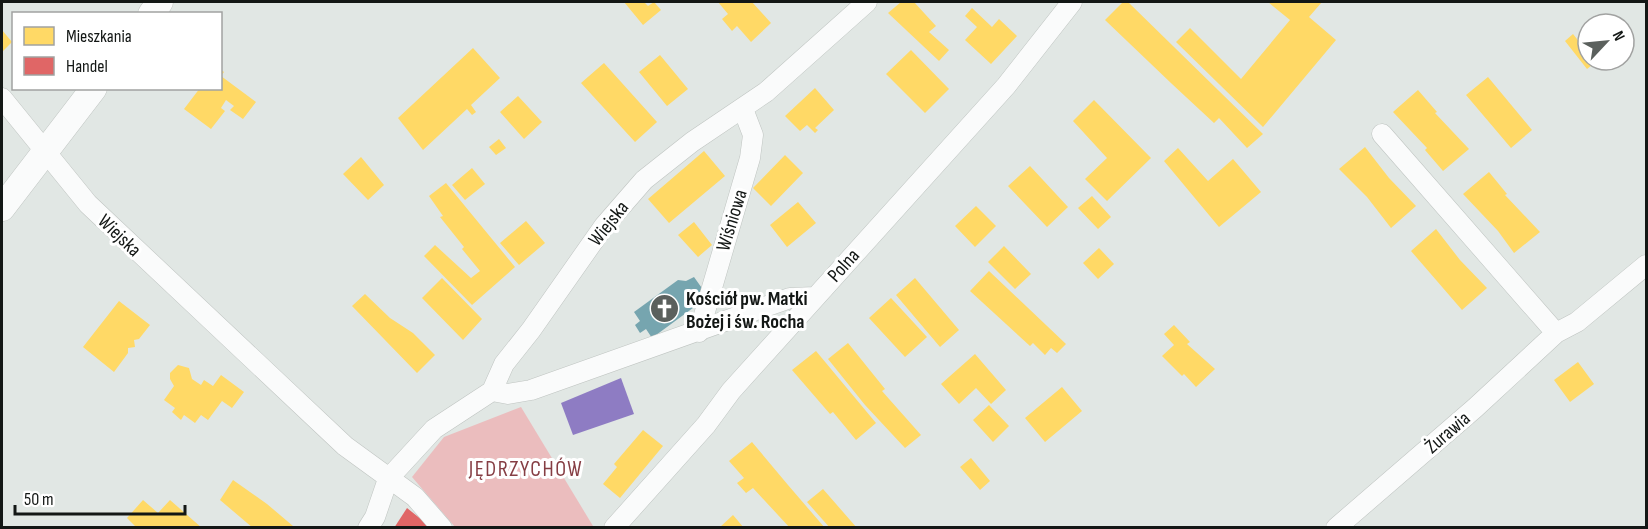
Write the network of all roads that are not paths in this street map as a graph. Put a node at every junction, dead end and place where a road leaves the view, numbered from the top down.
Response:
1 (867, 2) edge
2 (1072, 2) edge
3 (92, 90) edge
4 (2, 98) edge
5 (743, 109) junction
6 (1382, 134) dead end
7 (45, 153) junction
8 (2, 208) edge
9 (1647, 265) edge
10 (815, 297) junction
11 (699, 332) junction
12 (1556, 333) junction
13 (492, 391) junction
14 (388, 479) junction
15 (368, 528) edge
16 (442, 528) edge
17 (614, 528) edge
18 (1336, 528) edge

1 - 5 street, Wiejska
2 - 10 street, Polna
3 - 7 street
4 - 7 street, Wiejska
5 - 11 street, Wiśniowa
5 - 13 street, Wiejska
6 - 12 street
7 - 8 street
7 - 14 street, Wiejska
9 - 12 street, Żurawia
10 - 11 street
10 - 17 street, Polna
11 - 13 street
12 - 18 street, Żurawia
13 - 14 street
14 - 15 street
14 - 16 street

